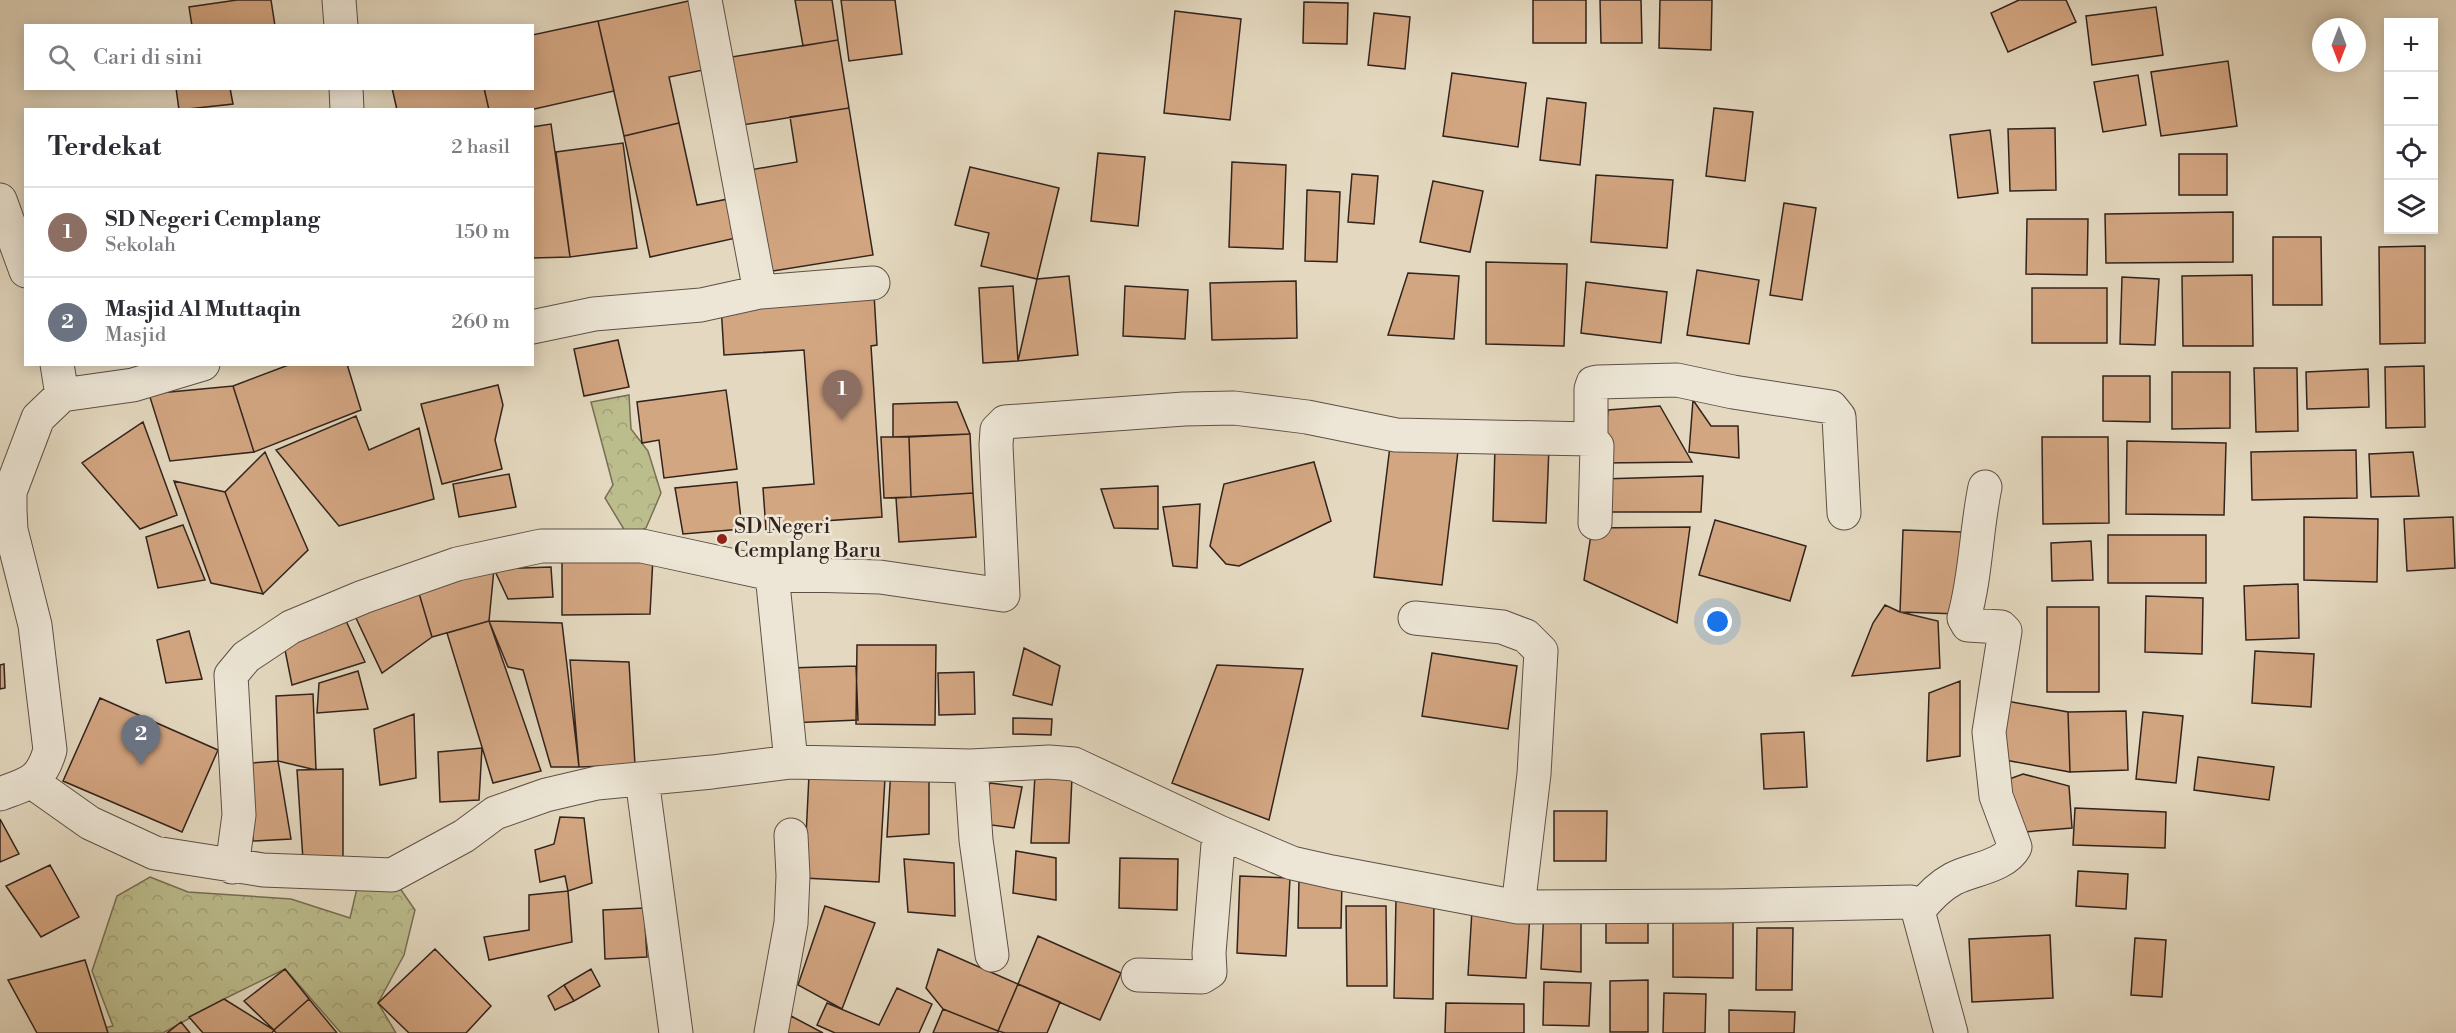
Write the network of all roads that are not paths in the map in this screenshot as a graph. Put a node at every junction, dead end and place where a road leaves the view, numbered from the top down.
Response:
1 (339, 0) edge
2 (705, 0) edge
3 (341, 24) edge
4 (346, 90) edge
5 (347, 108) edge
6 (0, 200) edge
7 (24, 266) edge
8 (873, 283) dead end
9 (760, 292) junction
10 (534, 327) edge
11 (196, 366) edge
12 (60, 380) edge
13 (1590, 439) junction
14 (1985, 487) dead end
15 (1844, 513) dead end
16 (1595, 523) dead end
17 (772, 574) junction
18 (1415, 618) dead end
19 (790, 762) junction
20 (971, 766) junction
21 (642, 779) junction
22 (32, 782) junction
23 (0, 794) edge
24 (1219, 832) junction
25 (790, 835) dead end
26 (232, 867) junction
27 (1518, 907) junction
28 (1918, 911) junction
29 (992, 955) dead end
30 (1138, 975) dead end
31 (676, 1033) edge
32 (771, 1033) edge
33 (1950, 1033) edge

1 - 3 street
2 - 9 street
4 - 5 street
6 - 7 street
8 - 9 street
9 - 10 street
11 - 12 street
12 - 22 street
13 - 15 street
13 - 16 street
13 - 17 street
14 - 28 street
17 - 19 street
17 - 26 street
18 - 27 street
19 - 20 street
19 - 21 street
20 - 24 street
20 - 29 street
21 - 26 street
21 - 31 street
22 - 23 street
22 - 26 street
24 - 27 street
24 - 30 street
25 - 32 street
27 - 28 street
28 - 33 street

